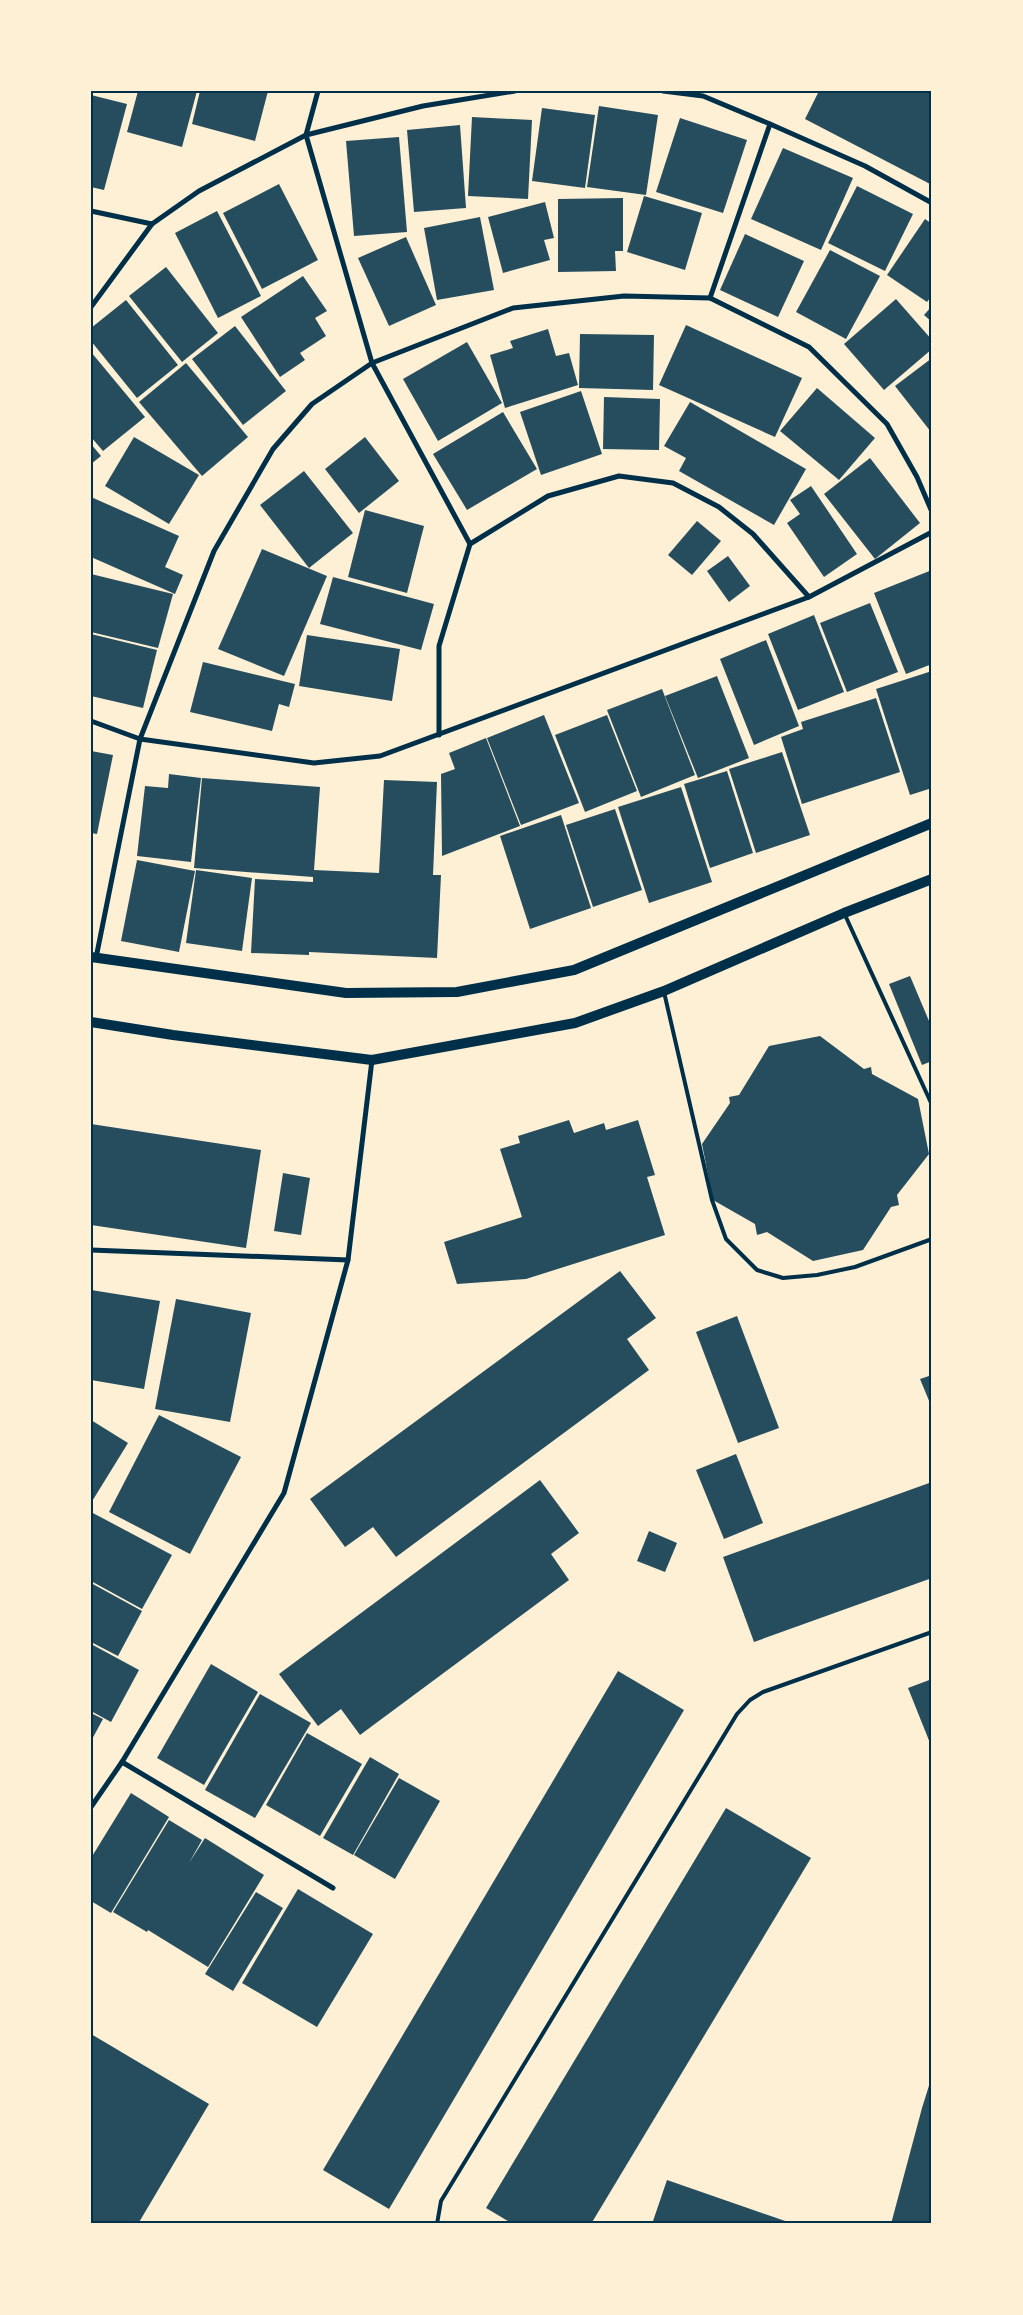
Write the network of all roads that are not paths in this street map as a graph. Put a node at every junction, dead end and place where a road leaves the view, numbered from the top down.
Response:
1 (318, 91) edge
2 (515, 91) edge
3 (663, 91) edge
4 (770, 124) junction
5 (306, 135) junction
6 (932, 203) edge
7 (91, 211) edge
8 (152, 224) junction
9 (710, 298) junction
10 (91, 308) edge
11 (372, 363) junction
12 (932, 512) edge
13 (932, 532) edge
14 (470, 544) junction
15 (809, 597) junction
16 (91, 721) edge
17 (439, 735) junction
18 (140, 740) junction
19 (932, 823) edge
20 (932, 879) edge
21 (844, 913) junction
22 (94, 957) edge
23 (664, 991) junction
24 (91, 1022) edge
25 (372, 1060) junction
26 (932, 1104) edge
27 (932, 1239) edge
28 (91, 1250) edge
29 (348, 1260) junction
30 (932, 1632) edge
31 (122, 1762) junction
32 (91, 1807) edge
33 (334, 1888) dead end
34 (437, 2224) edge

1 - 5 street
2 - 5 street
3 - 4 street
4 - 6 street
4 - 9 street
5 - 8 street
5 - 11 street
7 - 8 street
8 - 10 street
9 - 11 street
9 - 12 street
11 - 14 street
11 - 18 street
13 - 15 street
14 - 15 street
14 - 17 street
15 - 17 street
16 - 18 street
17 - 18 street
18 - 22 street
19 - 22 main road
20 - 21 main road
21 - 23 main road
21 - 26 lane
23 - 25 main road
23 - 27 lane
24 - 25 main road
25 - 29 street
28 - 29 street
29 - 31 street
30 - 34 lane
31 - 32 street
31 - 33 street

